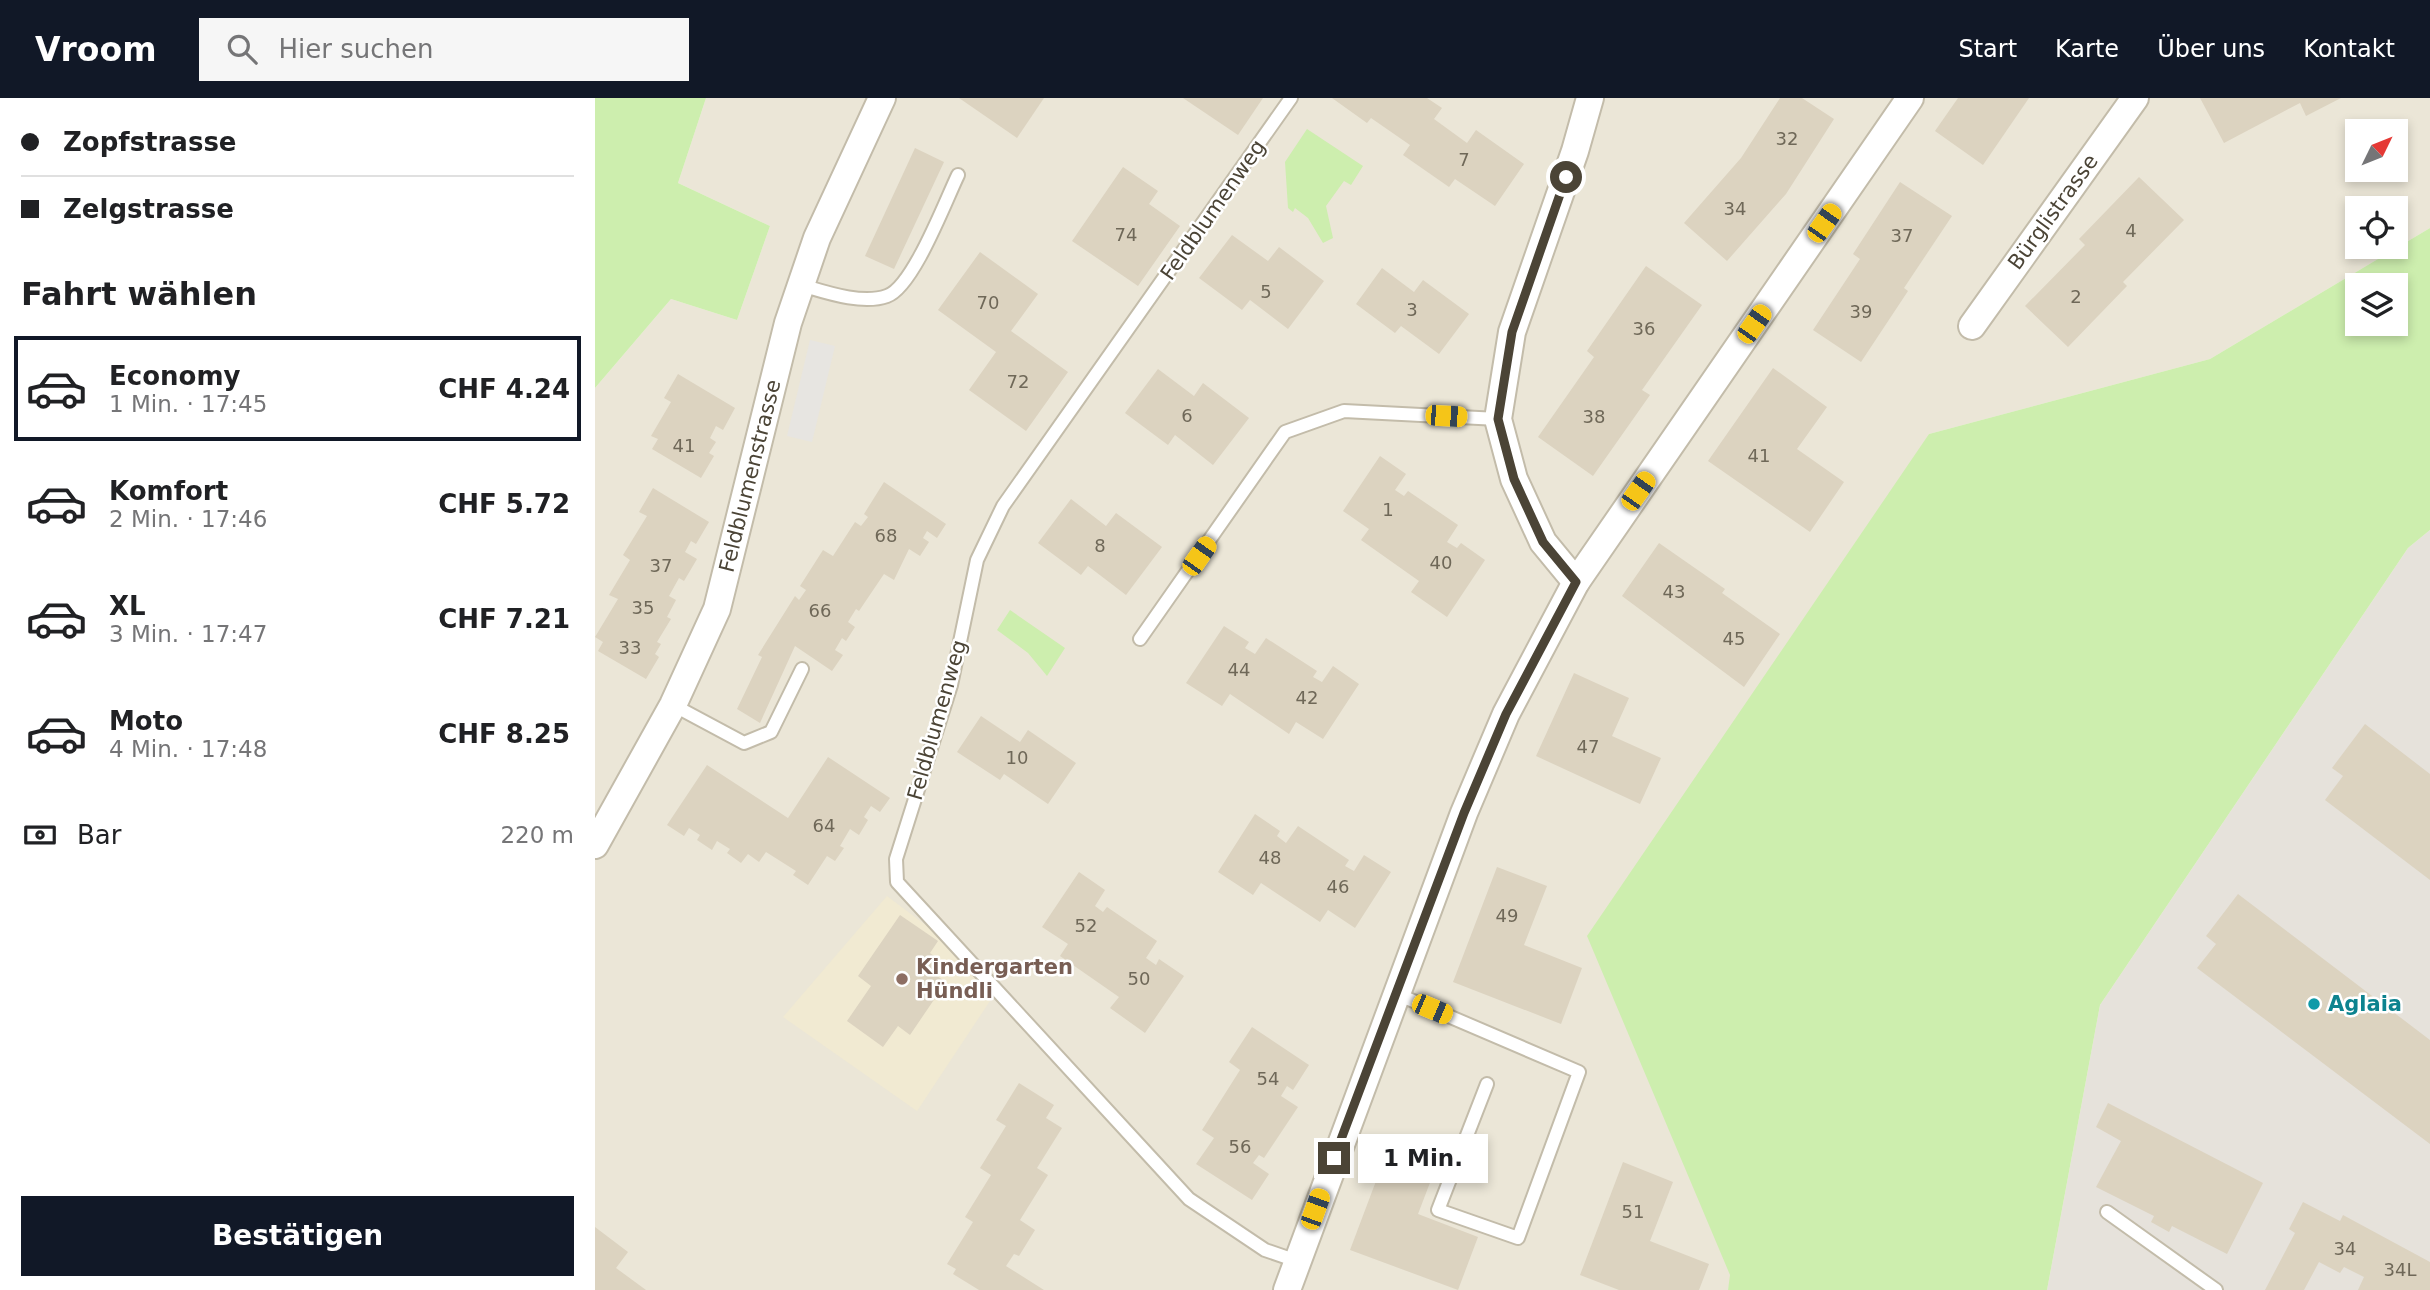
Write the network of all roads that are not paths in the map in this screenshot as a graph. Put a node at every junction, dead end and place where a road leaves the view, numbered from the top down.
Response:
1 (882, 98) edge
2 (1291, 98) edge
3 (1590, 98) edge
4 (1910, 98) edge
5 (2135, 98) edge
6 (958, 175) dead end
7 (801, 285) junction
8 (1972, 326) dead end
9 (1498, 419) junction
10 (1576, 582) junction
11 (1140, 639) dead end
12 (802, 669) dead end
13 (674, 705) junction
14 (595, 845) edge
15 (1397, 994) junction
16 (1487, 1084) dead end
17 (2107, 1212) dead end
18 (1297, 1261) junction
19 (1287, 1290) edge
20 (2216, 1290) edge

1 - 7 street, Feldblumenstrasse
2 - 18 lane, Feldblumenweg
3 - 9 street
4 - 10 street
5 - 8 street, Bürglistrasse
6 - 7 lane
7 - 13 street, Feldblumenstrasse
9 - 10 street
9 - 11 lane
10 - 15 street
12 - 13 lane
13 - 14 street, Feldblumenstrasse
15 - 16 lane
15 - 18 street
17 - 20 lane
18 - 19 street

